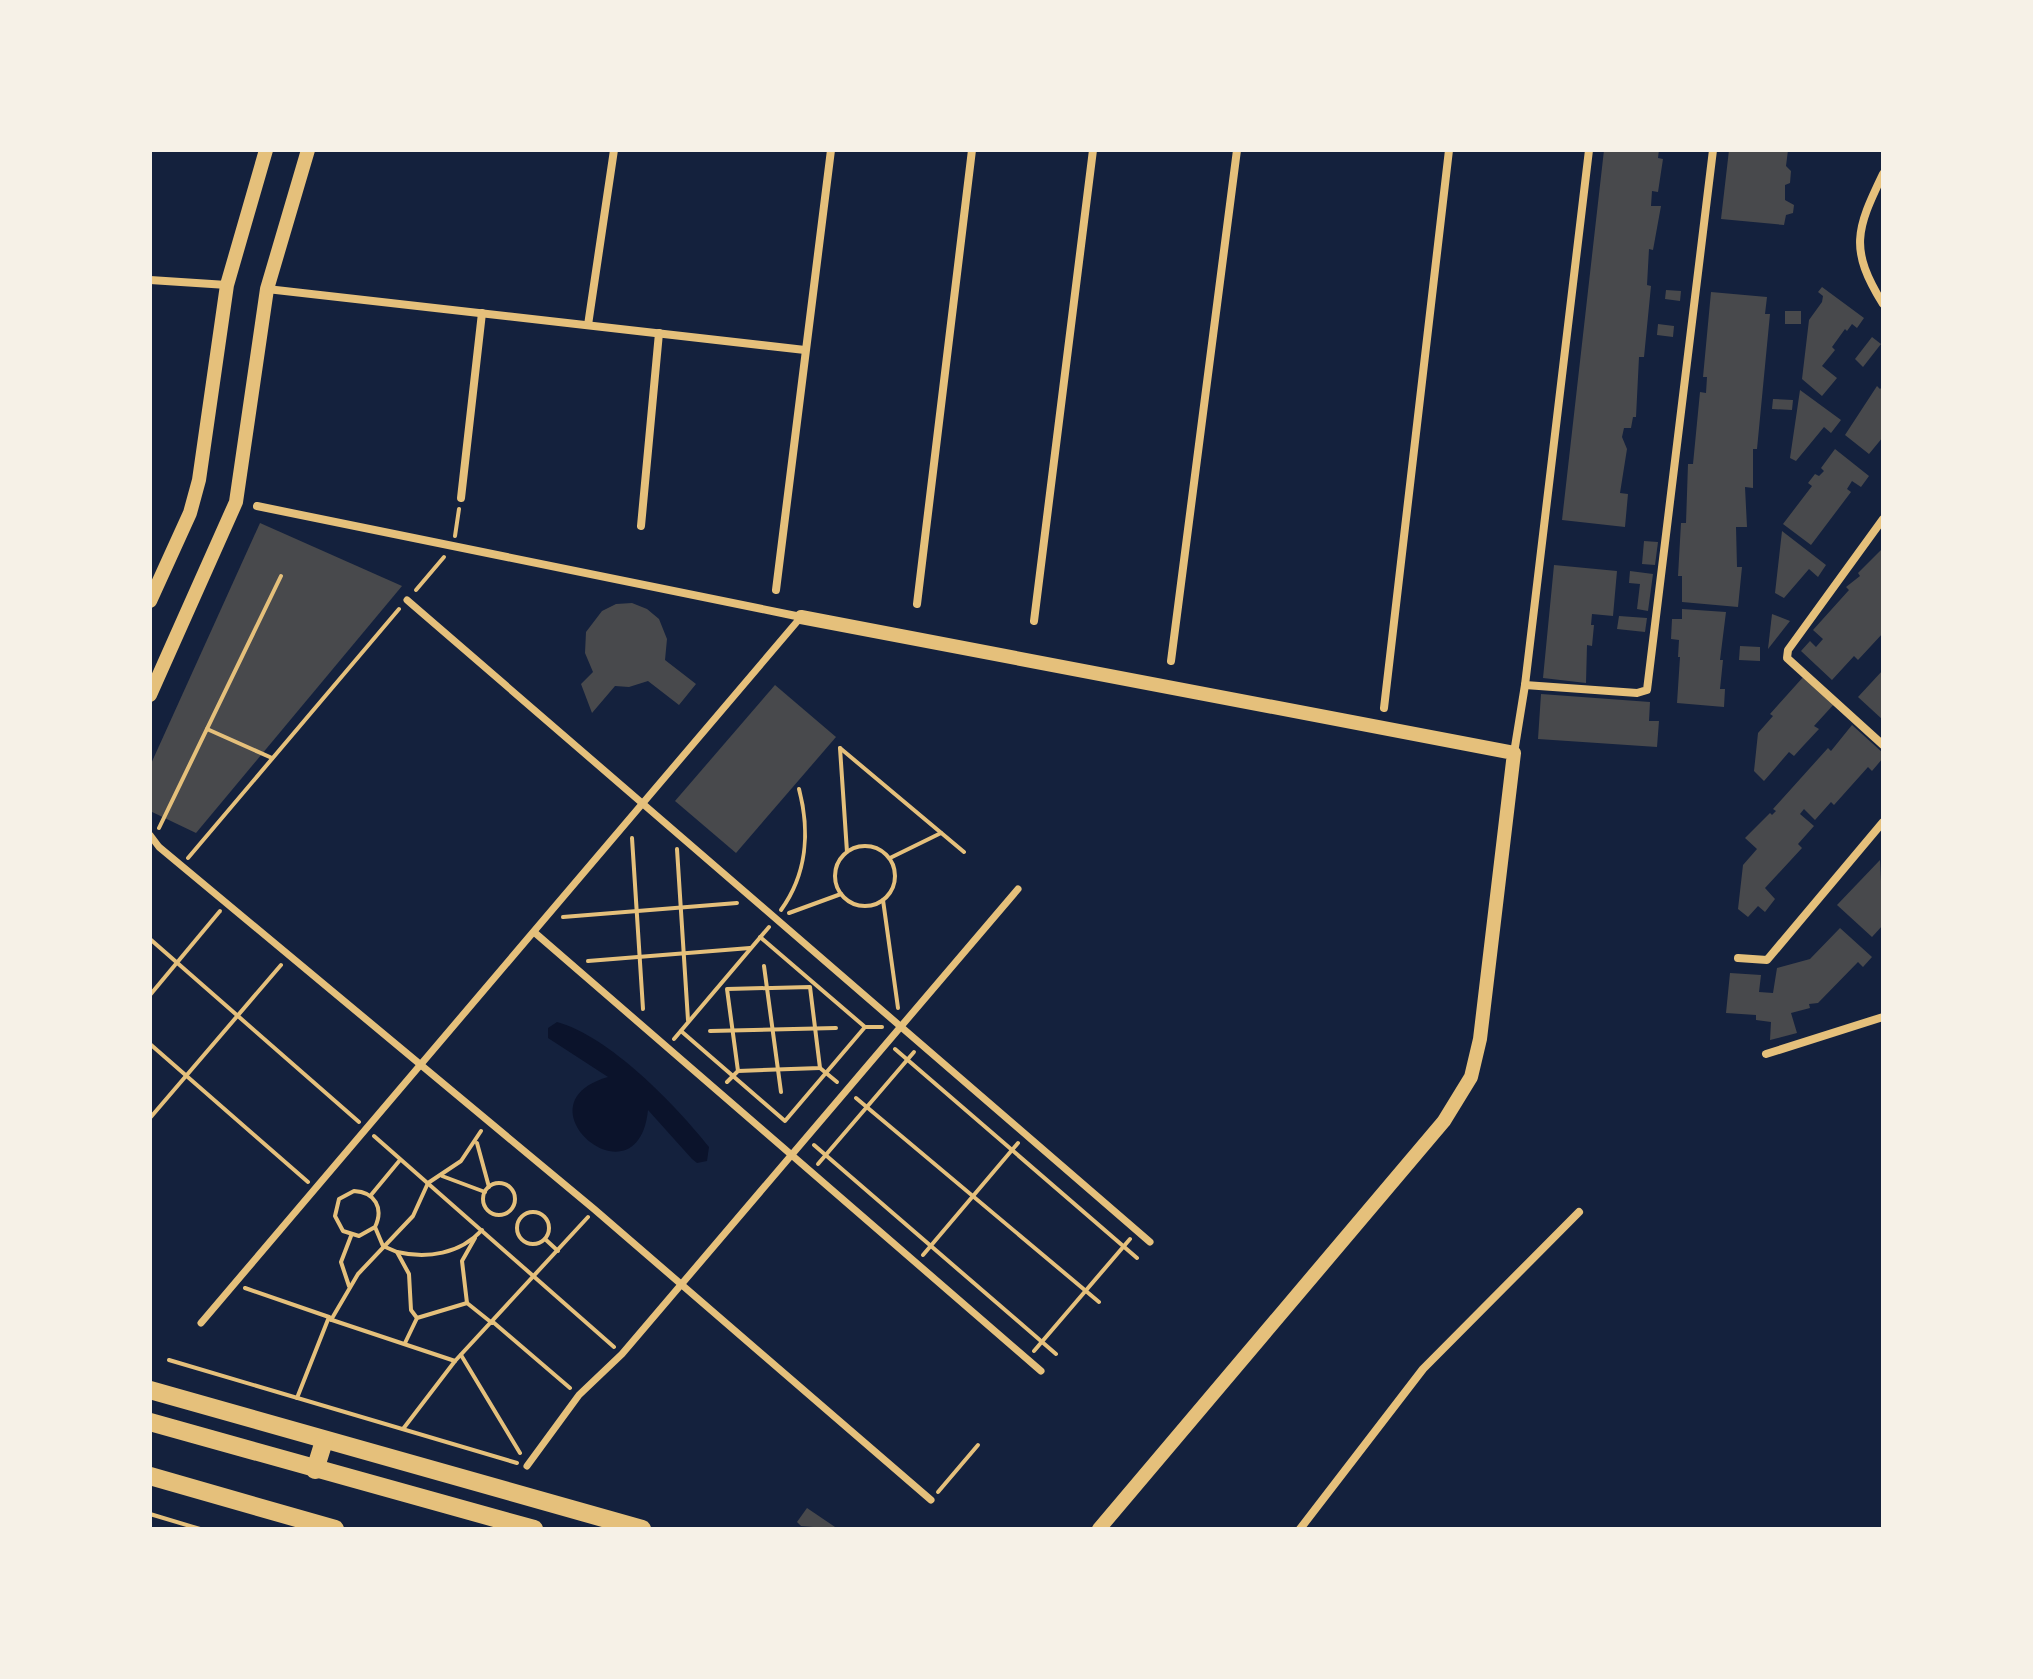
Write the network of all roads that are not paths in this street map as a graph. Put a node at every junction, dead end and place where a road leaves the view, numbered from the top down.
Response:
1 (266, 150) edge
2 (308, 150) edge
3 (614, 150) edge
4 (831, 150) edge
5 (972, 150) edge
6 (1093, 150) edge
7 (1237, 150) edge
8 (1449, 150) edge
9 (1589, 150) edge
10 (1713, 150) edge
11 (1883, 174) edge
12 (150, 280) edge
13 (227, 285) junction
14 (267, 289) junction
15 (1883, 304) edge
16 (482, 313) junction
17 (588, 325) junction
18 (659, 333) junction
19 (805, 350) junction
20 (461, 498) road end
21 (257, 506) dead end
22 (1883, 519) edge
23 (641, 526) dead end
24 (776, 590) dead end
25 (407, 600) road end
26 (150, 601) edge
27 (917, 604) dead end
28 (801, 617) junction
29 (1034, 621) dead end
30 (1171, 661) dead end
31 (1525, 685) junction
32 (150, 695) edge
33 (1384, 708) dead end
34 (1883, 745) edge
35 (1514, 753) junction
36 (643, 803) junction
37 (1883, 822) edge
38 (152, 836) edge
39 (1018, 889) dead end
40 (534, 932) junction
41 (1738, 958) dead end
42 (1883, 1017) edge
43 (901, 1026) junction
44 (1766, 1054) dead end
45 (419, 1066) junction
46 (791, 1155) junction
47 (1579, 1212) dead end
48 (1150, 1242) dead end
49 (681, 1284) junction
50 (201, 1323) dead end
51 (1041, 1371) dead end
52 (150, 1390) edge
53 (150, 1422) edge
54 (324, 1441) junction
55 (527, 1466) road end
56 (315, 1470) junction
57 (150, 1476) edge
58 (931, 1500) road end
59 (335, 1529) edge
60 (534, 1529) edge
61 (642, 1529) edge
62 (1099, 1529) edge
63 (1300, 1529) edge

1 - 13 street
2 - 14 street
3 - 17 street
4 - 19 street
5 - 27 street
6 - 29 street
7 - 30 street
8 - 33 street
9 - 31 street
10 - 31 street
11 - 15 street
12 - 13 street
13 - 26 street
14 - 16 street
14 - 32 street
16 - 17 street
16 - 20 street
17 - 18 street
18 - 19 street
18 - 23 street
19 - 24 street
21 - 28 street
22 - 34 street
25 - 36 street
28 - 35 street
28 - 36 street
31 - 35 street
35 - 62 street
36 - 40 street
36 - 43 street
37 - 41 street
38 - 45 street
39 - 43 street
40 - 45 street
40 - 46 street
42 - 44 street
43 - 46 street
43 - 48 street
45 - 49 street
45 - 50 street
46 - 49 street
46 - 51 street
47 - 63 street
49 - 55 street
49 - 58 street
52 - 54 main road
53 - 56 main road
54 - 56 main road
54 - 61 main road
56 - 60 main road
57 - 59 main road

